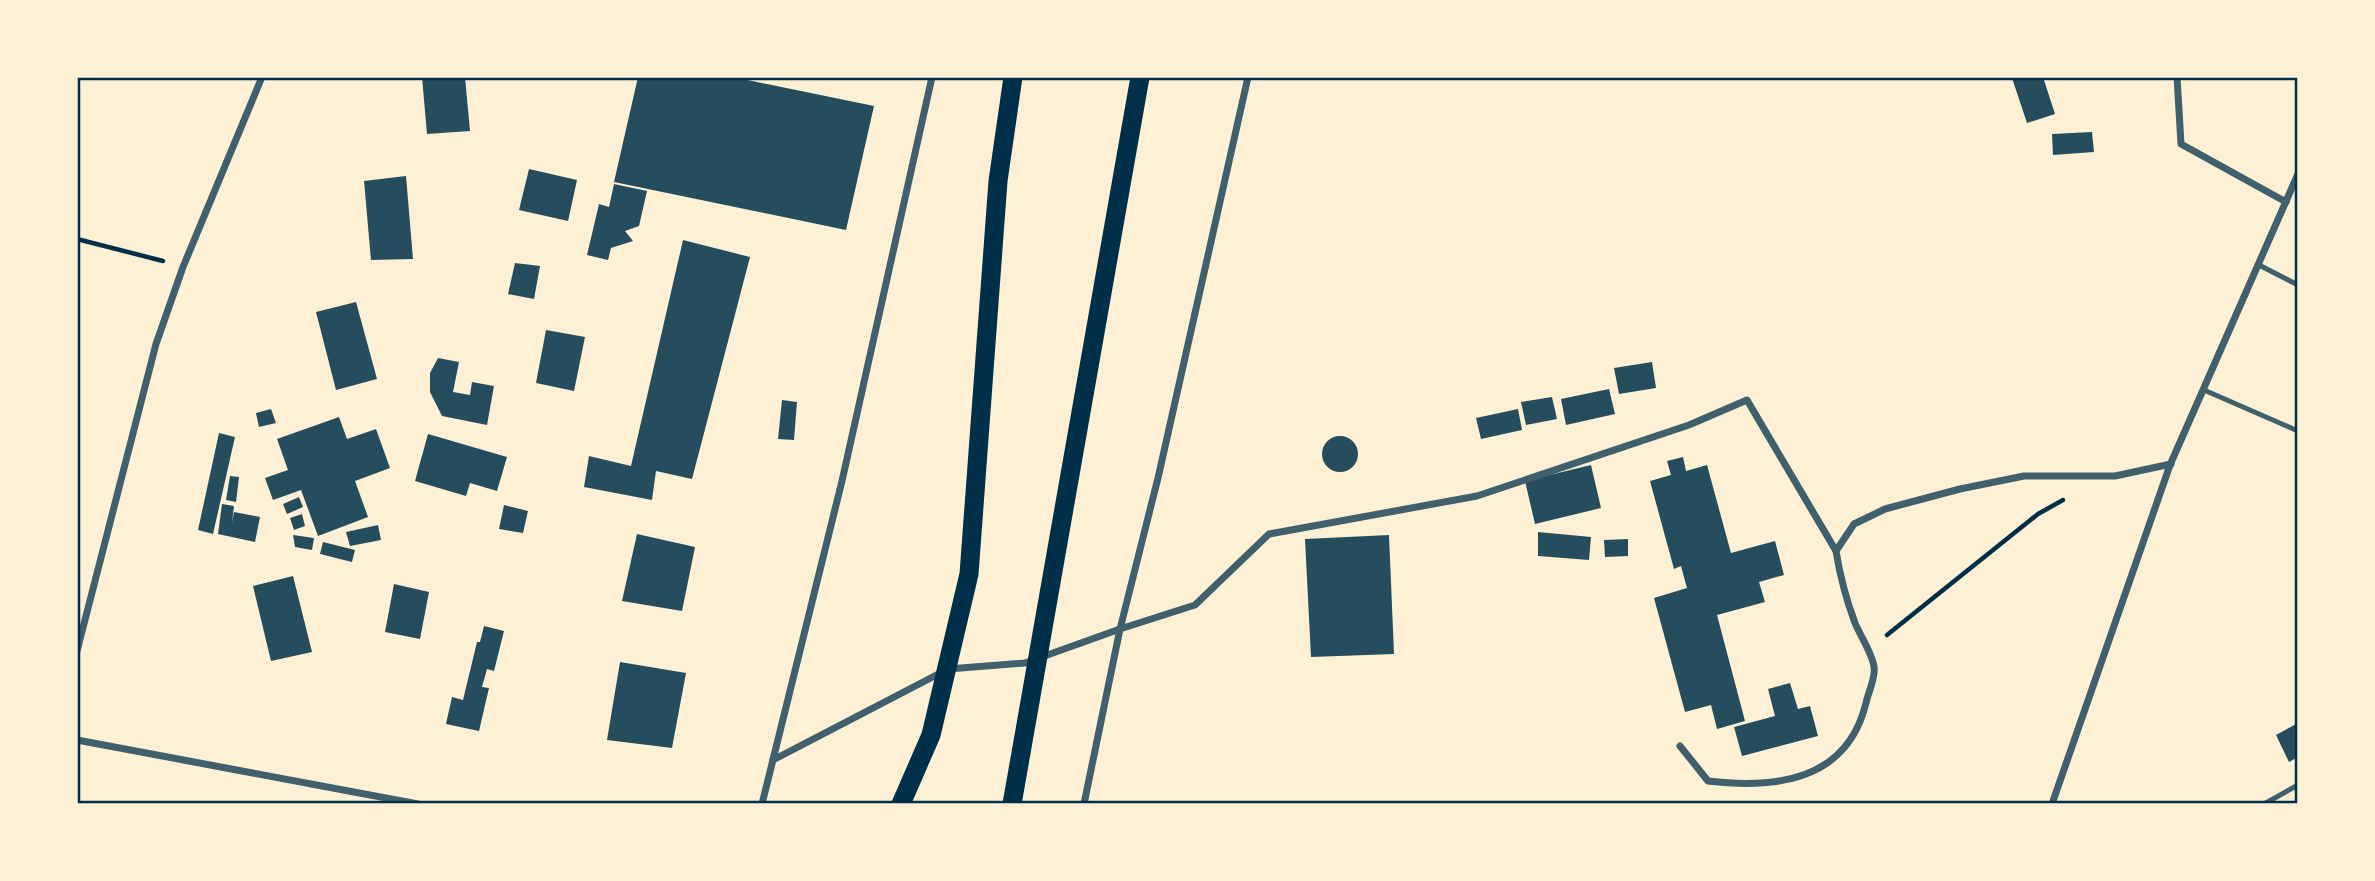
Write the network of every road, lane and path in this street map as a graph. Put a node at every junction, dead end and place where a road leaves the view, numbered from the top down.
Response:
1 (262, 77) edge
2 (932, 77) edge
3 (1013, 77) edge
4 (1140, 77) edge
5 (1248, 77) edge
6 (2177, 77) edge
7 (2298, 174) edge
8 (2286, 202) junction
9 (77, 239) edge
10 (2259, 265) junction
11 (184, 267) junction
12 (2298, 285) edge
13 (2204, 390) junction
14 (2298, 430) edge
15 (2171, 464) junction
16 (2068, 497) dead end
17 (1836, 551) junction
18 (1120, 629) junction
19 (77, 651) edge
20 (1037, 659) junction
21 (1875, 667) junction
22 (948, 669) junction
23 (77, 740) edge
24 (1680, 747) dead end
25 (773, 760) junction
26 (2298, 785) edge
27 (418, 804) edge
28 (762, 804) edge
29 (901, 804) edge
30 (1012, 804) edge
31 (1084, 804) edge
32 (2052, 804) edge
33 (2264, 804) edge

1 - 11 street
2 - 25 street
3 - 22 highway
4 - 20 highway
5 - 18 street
6 - 8 street
7 - 8 street
8 - 10 street
9 - 11 path
10 - 12 lane
10 - 13 street
11 - 19 street
13 - 14 lane
13 - 15 street
15 - 17 street
15 - 32 street
16 - 21 path
17 - 18 street
17 - 21 street
18 - 20 street
18 - 31 street
20 - 22 street
20 - 30 highway
21 - 24 street
22 - 25 street
22 - 29 highway
23 - 27 street
25 - 28 street
26 - 33 lane

